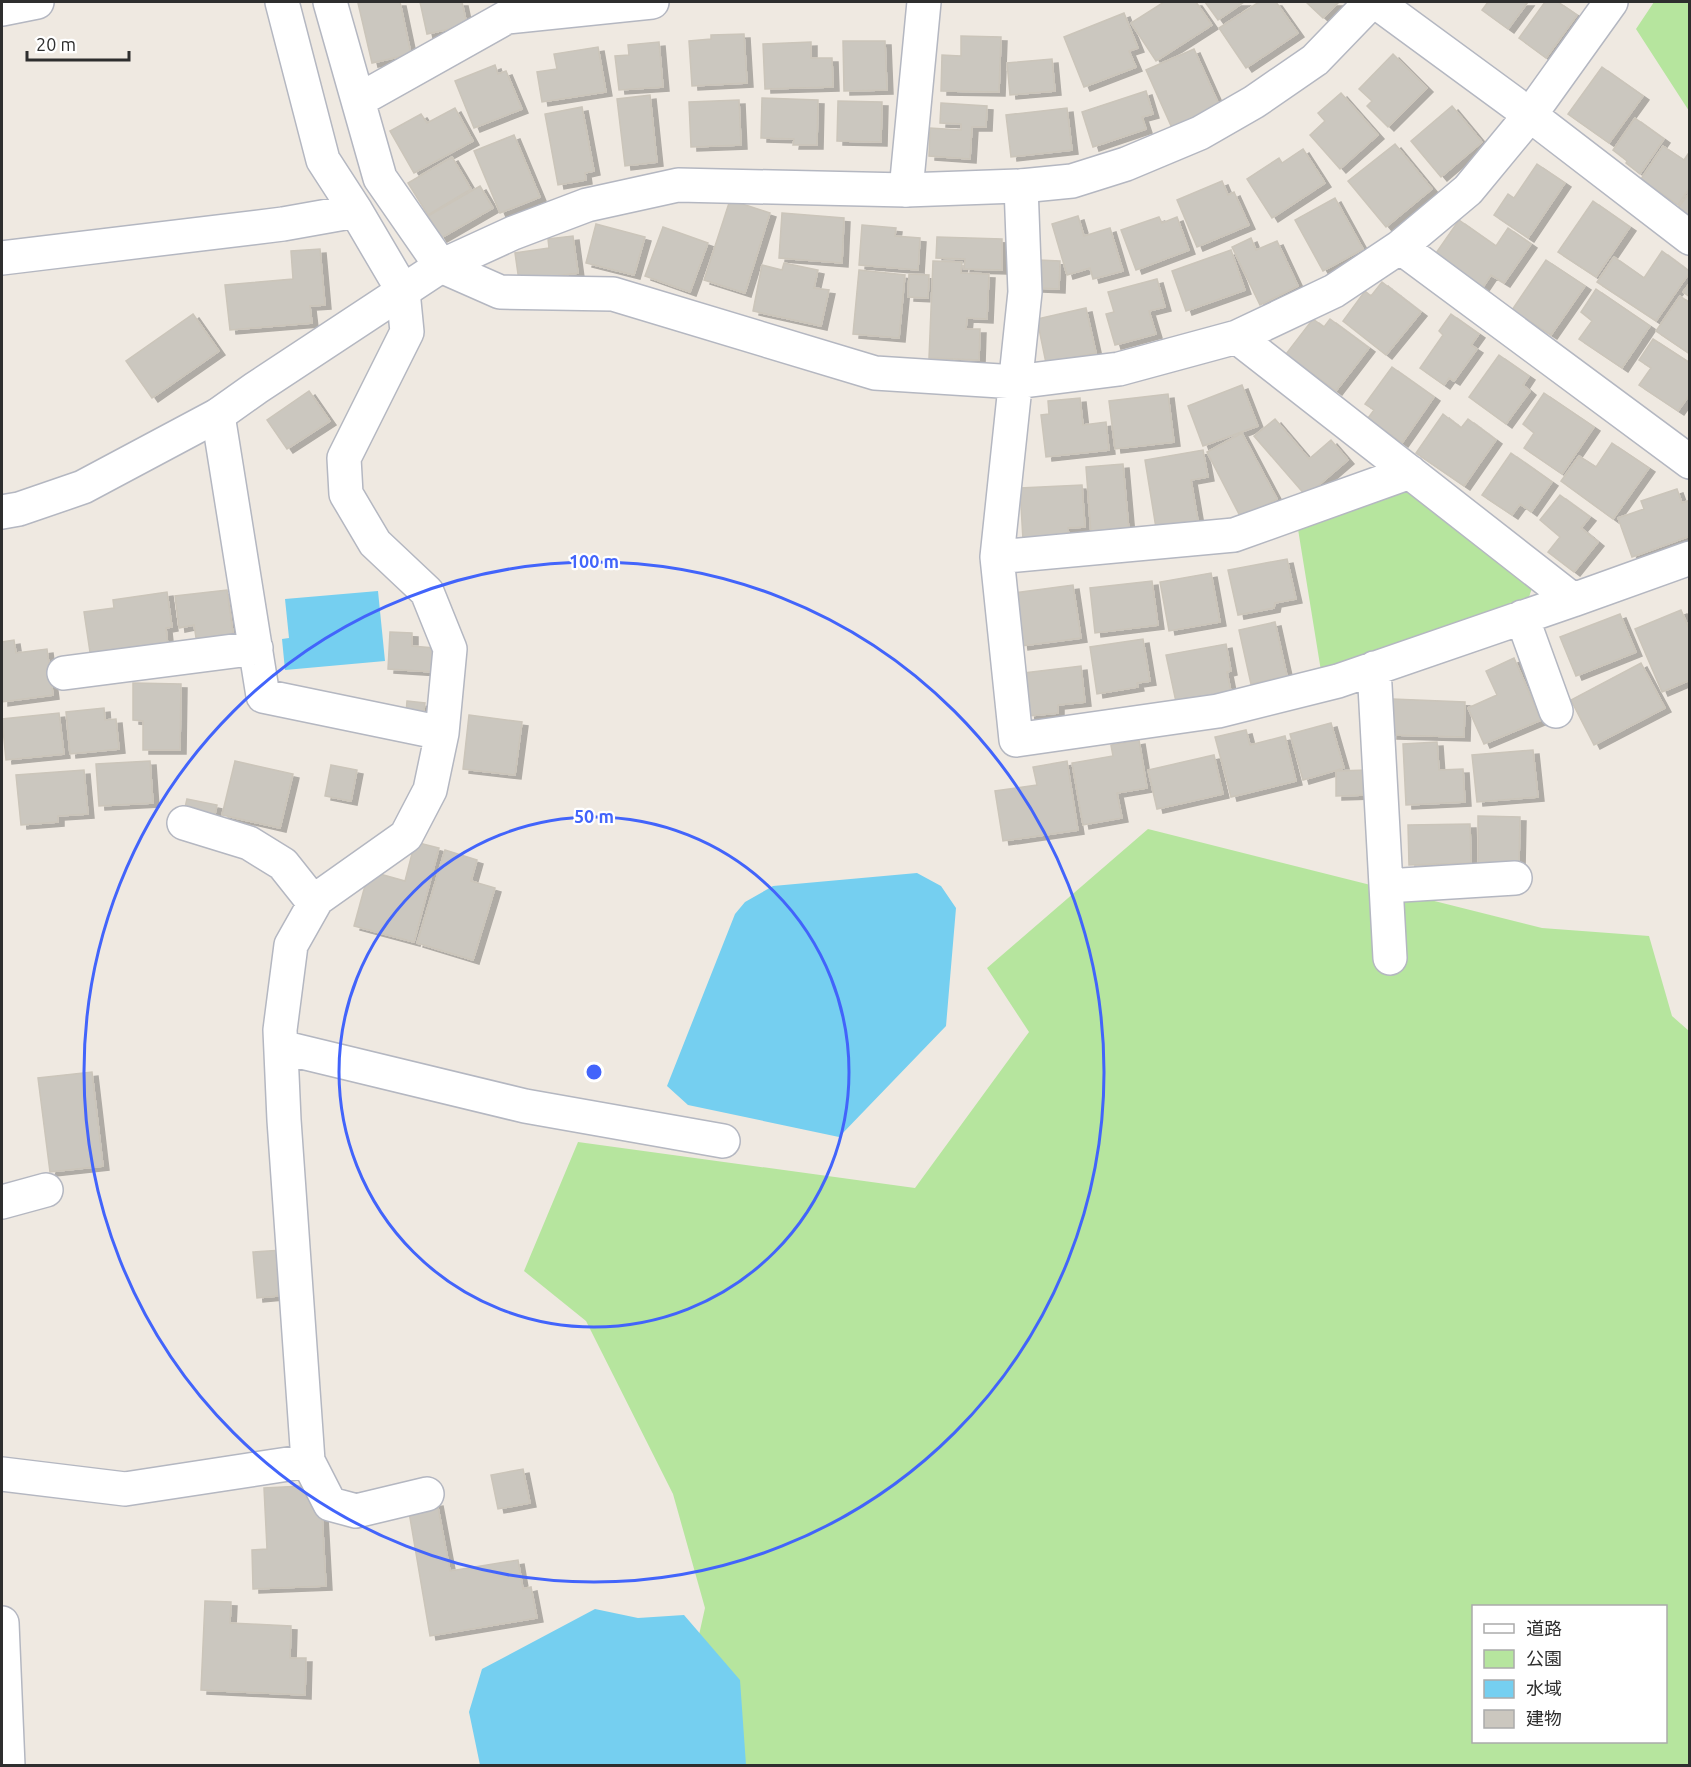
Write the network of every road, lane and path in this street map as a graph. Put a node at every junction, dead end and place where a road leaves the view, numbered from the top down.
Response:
1 (37, 2) edge
2 (282, 2) edge
3 (330, 2) edge
4 (652, 2) edge
5 (924, 2) edge
6 (1371, 2) edge
7 (1376, 2) edge
8 (1611, 2) edge
9 (2, 9) edge
10 (358, 100) junction
11 (1530, 115) junction
12 (1021, 186) junction
13 (906, 190) junction
14 (356, 211) junction
15 (1689, 238) edge
16 (1400, 247) junction
17 (2, 258) edge
18 (441, 266) junction
19 (403, 291) junction
20 (1237, 337) junction
21 (1016, 382) junction
22 (218, 415) junction
23 (1689, 462) edge
24 (1410, 472) junction
25 (2, 512) edge
26 (997, 557) junction
27 (1689, 558) edge
28 (1573, 600) junction
29 (1522, 618) junction
30 (256, 648) junction
31 (1374, 668) junction
32 (64, 673) dead end
33 (1556, 711) dead end
34 (441, 733) junction
35 (184, 823) dead end
36 (1515, 878) dead end
37 (1386, 886) junction
38 (315, 903) junction
39 (1390, 958) dead end
40 (281, 1047) junction
41 (723, 1141) dead end
42 (46, 1190) dead end
43 (2, 1202) edge
44 (308, 1461) junction
45 (2, 1474) edge
46 (427, 1494) dead end
47 (2, 1623) edge
48 (8, 1766) edge

1 - 9 street
2 - 14 street
3 - 10 street
4 - 10 street
5 - 13 street
6 - 12 street
7 - 11 street
8 - 11 street
10 - 18 street
11 - 15 street
11 - 16 street
12 - 13 street
12 - 21 street
13 - 18 street
14 - 17 street
14 - 19 street
16 - 20 street
16 - 23 street
18 - 19 street
18 - 21 street
19 - 22 street
19 - 34 street
20 - 21 street
20 - 24 street
21 - 26 street
22 - 25 street
22 - 30 street
24 - 26 street
24 - 28 street
26 - 31 street
27 - 28 street
28 - 29 street
29 - 31 street
29 - 33 street
30 - 32 street
30 - 34 street
31 - 37 street
34 - 38 street
35 - 38 street
36 - 37 street
37 - 39 street
38 - 40 street
40 - 41 street
40 - 44 street
42 - 43 street
44 - 45 street
44 - 46 street
47 - 48 street

